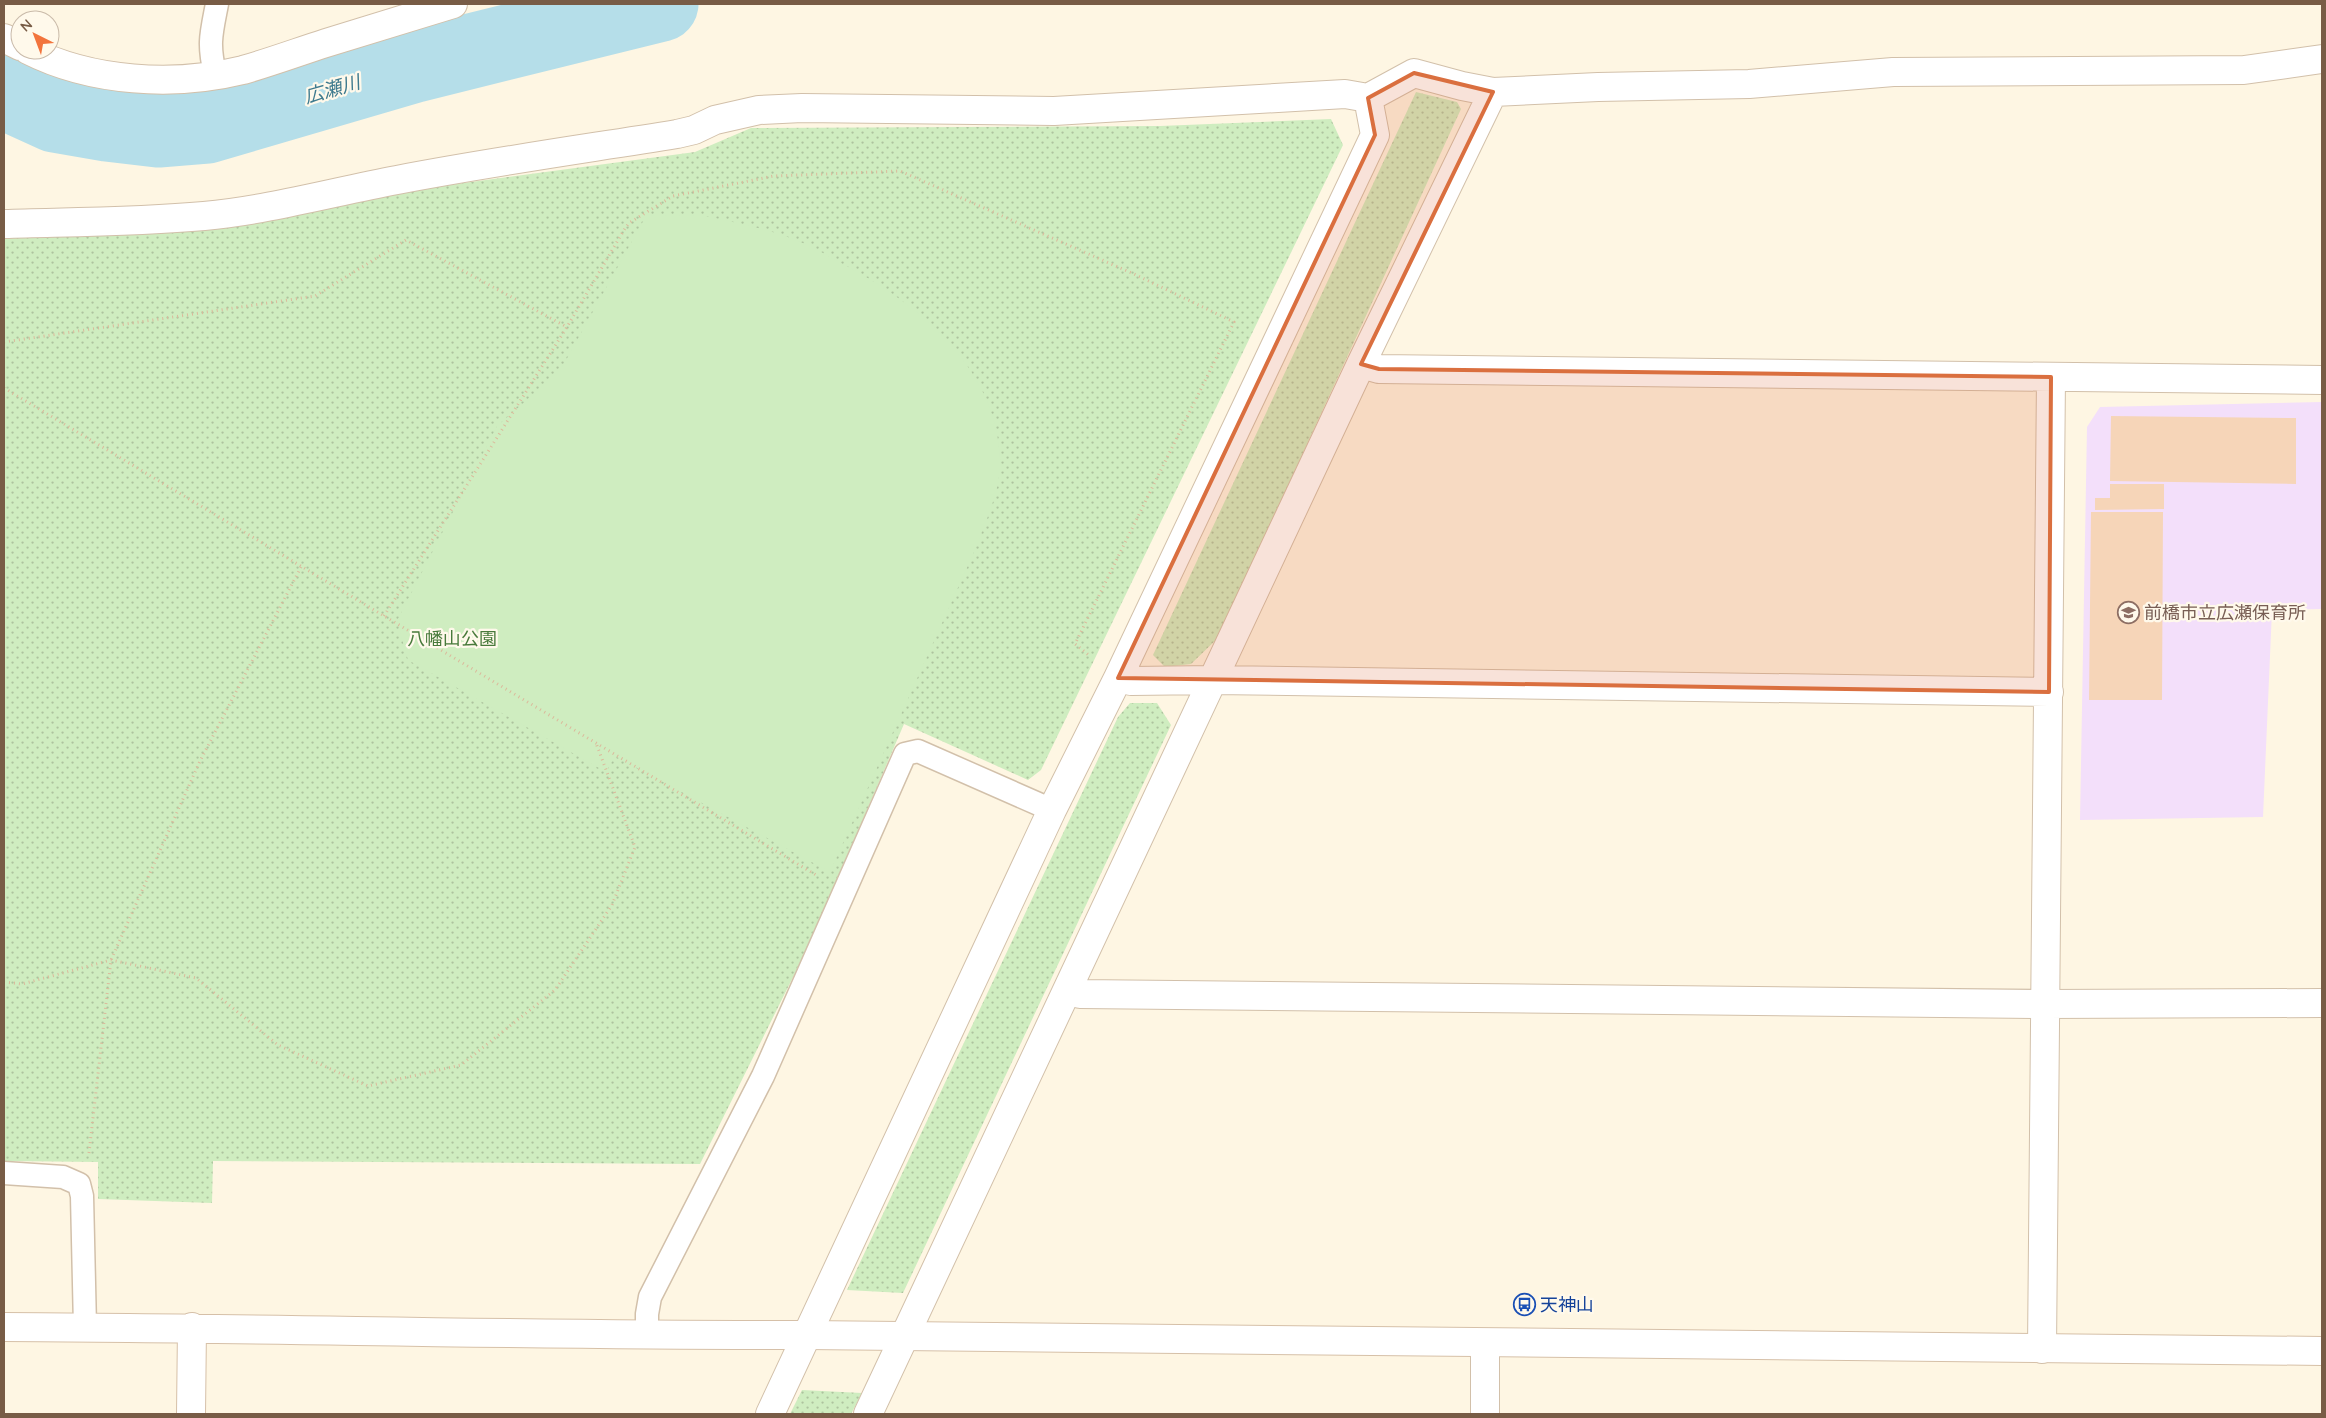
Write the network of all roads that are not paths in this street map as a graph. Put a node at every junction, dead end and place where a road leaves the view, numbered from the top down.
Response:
1 (217, 4) edge
2 (452, 4) edge
3 (2322, 59) edge
4 (55, 60) edge
5 (215, 74) junction
6 (1494, 92) junction
7 (1368, 98) junction
8 (4, 224) edge
9 (1361, 364) junction
10 (2051, 377) junction
11 (2322, 380) edge
12 (1118, 678) junction
13 (1214, 680) junction
14 (2049, 692) junction
15 (1052, 810) junction
16 (1068, 991) junction
17 (2322, 1003) edge
18 (2046, 1004) junction
19 (4, 1173) edge
20 (4, 1327) edge
21 (85, 1327) junction
22 (192, 1327) junction
23 (807, 1335) junction
24 (647, 1336) junction
25 (905, 1336) junction
26 (1485, 1343) junction
27 (2042, 1349) junction
28 (2322, 1352) edge
29 (191, 1414) edge
30 (770, 1414) edge
31 (868, 1414) edge
32 (1485, 1414) edge

1 - 5 lane
2 - 5 street
3 - 6 street
4 - 5 street
6 - 7 street
6 - 9 street
7 - 8 street
7 - 12 street
9 - 10 street
9 - 13 street
10 - 11 street
10 - 14 street
12 - 13 street
12 - 15 street
13 - 14 street
13 - 16 street
14 - 18 street
15 - 23 street
15 - 24 lane
16 - 18 street
16 - 25 street
17 - 18 street
18 - 27 street
19 - 21 lane
20 - 21 street
21 - 22 street
22 - 24 street
22 - 29 street
23 - 24 street
23 - 25 street
23 - 30 street
25 - 26 street
25 - 31 street
26 - 27 street
26 - 32 street
27 - 28 street

